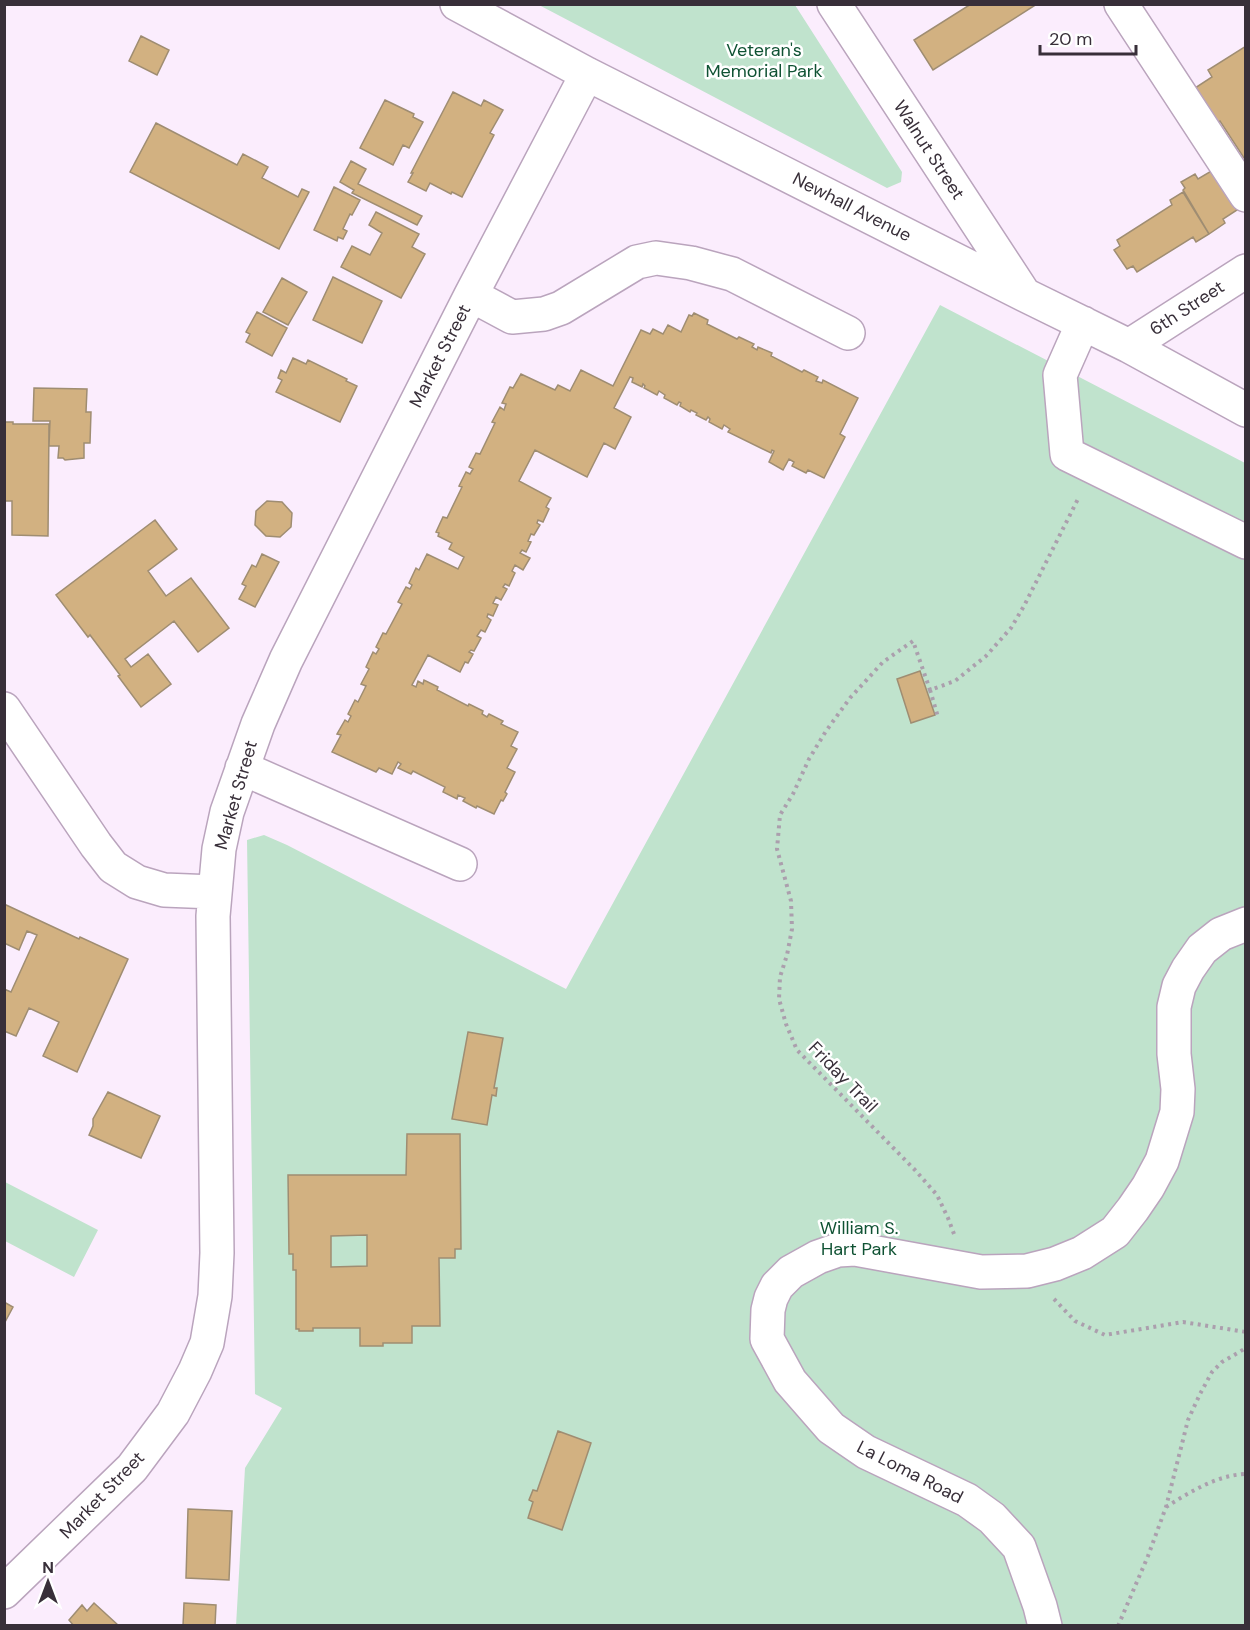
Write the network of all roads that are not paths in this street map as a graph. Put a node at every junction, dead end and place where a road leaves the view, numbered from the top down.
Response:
1 (457, 4) edge
2 (834, 4) edge
3 (1121, 4) edge
4 (586, 74) junction
5 (1245, 195) edge
6 (1245, 271) edge
7 (471, 295) junction
8 (1025, 295) junction
9 (1083, 323) junction
10 (848, 333) dead end
11 (1130, 346) junction
12 (1245, 410) edge
13 (1245, 542) edge
14 (4, 708) edge
15 (242, 768) junction
16 (460, 864) dead end
17 (214, 892) junction
18 (1245, 924) edge
19 (4, 1592) edge
20 (1045, 1626) edge

1 - 4 street, Newhall Avenue
2 - 8 street, Walnut Street
3 - 5 street
4 - 7 street, Market Street
4 - 8 street, Newhall Avenue
6 - 11 street, 6th Street
7 - 10 street
7 - 15 street, Market Street
8 - 9 street, Newhall Avenue
9 - 11 street, Newhall Avenue
9 - 13 street
11 - 12 street, Newhall Avenue
14 - 17 street
15 - 16 street
15 - 17 street, Market Street
17 - 19 street, Market Street
18 - 20 street, La Loma Road

